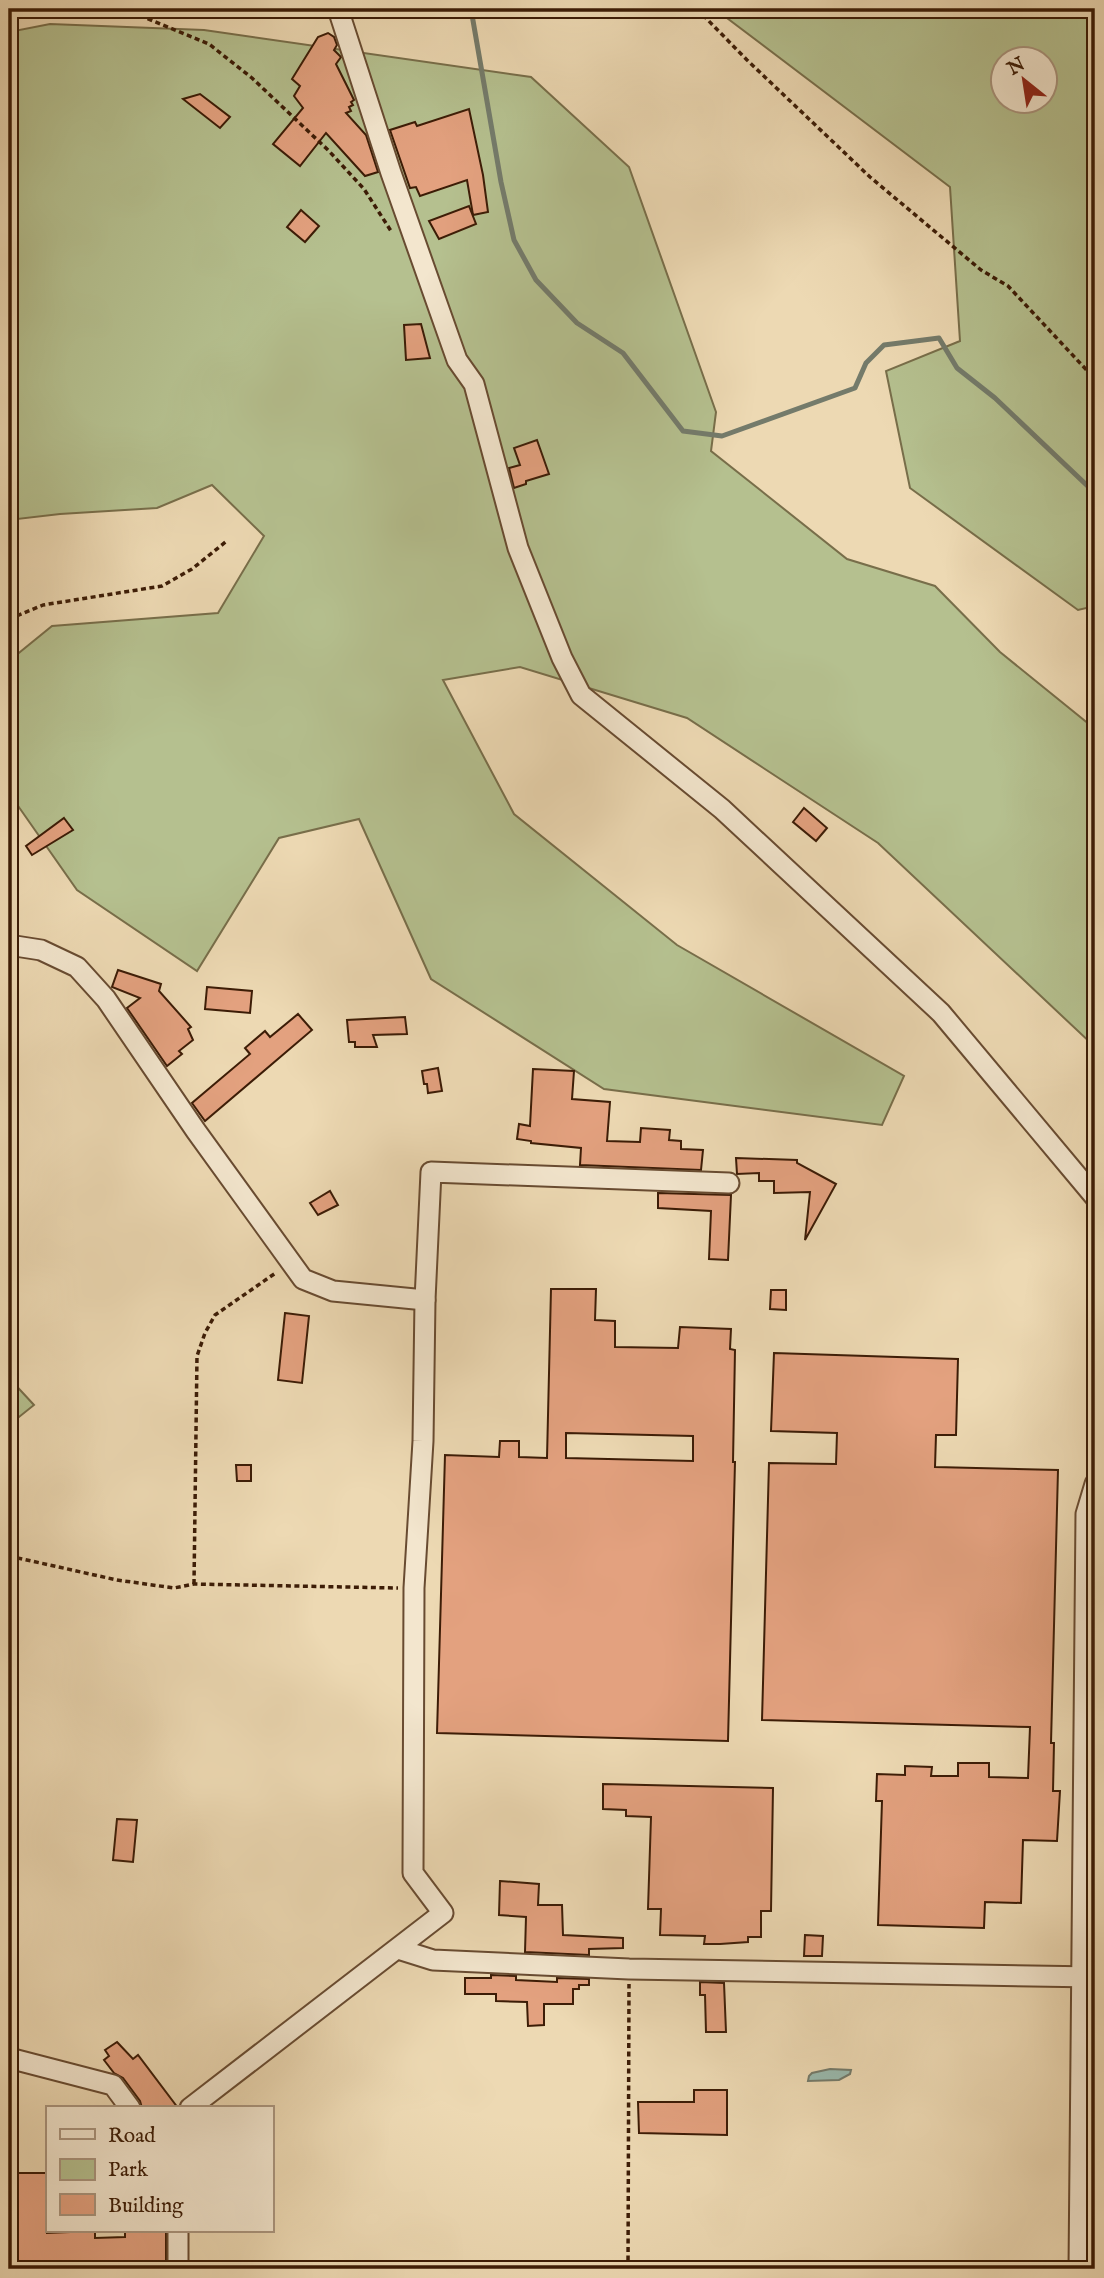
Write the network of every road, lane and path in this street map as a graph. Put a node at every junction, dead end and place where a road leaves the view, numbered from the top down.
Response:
1 (124, 9) edge
2 (338, 9) edge
3 (697, 9) edge
4 (416, 243) junction
5 (1095, 379) edge
6 (228, 540) dead end
7 (9, 618) edge
8 (9, 945) edge
9 (729, 1183) dead end
10 (1095, 1197) edge
11 (291, 1262) junction
12 (425, 1300) junction
13 (1095, 1483) edge
14 (9, 1556) edge
15 (194, 1584) junction
16 (414, 1588) junction
17 (398, 1950) junction
18 (629, 1969) junction
19 (1089, 1977) edge
20 (9, 2058) edge
21 (129, 2106) edge
22 (193, 2106) edge
23 (178, 2232) edge
24 (178, 2269) edge
25 (628, 2269) edge
26 (1079, 2269) edge

1 - 4 path
2 - 4 street
3 - 5 path
4 - 10 street
6 - 7 path
8 - 11 street
9 - 12 street
11 - 12 street
11 - 15 path
12 - 16 street
13 - 19 street
14 - 15 path
15 - 16 path
16 - 17 street
17 - 18 street
17 - 22 street
18 - 19 street
18 - 25 path
19 - 26 street
20 - 21 street
23 - 24 street

